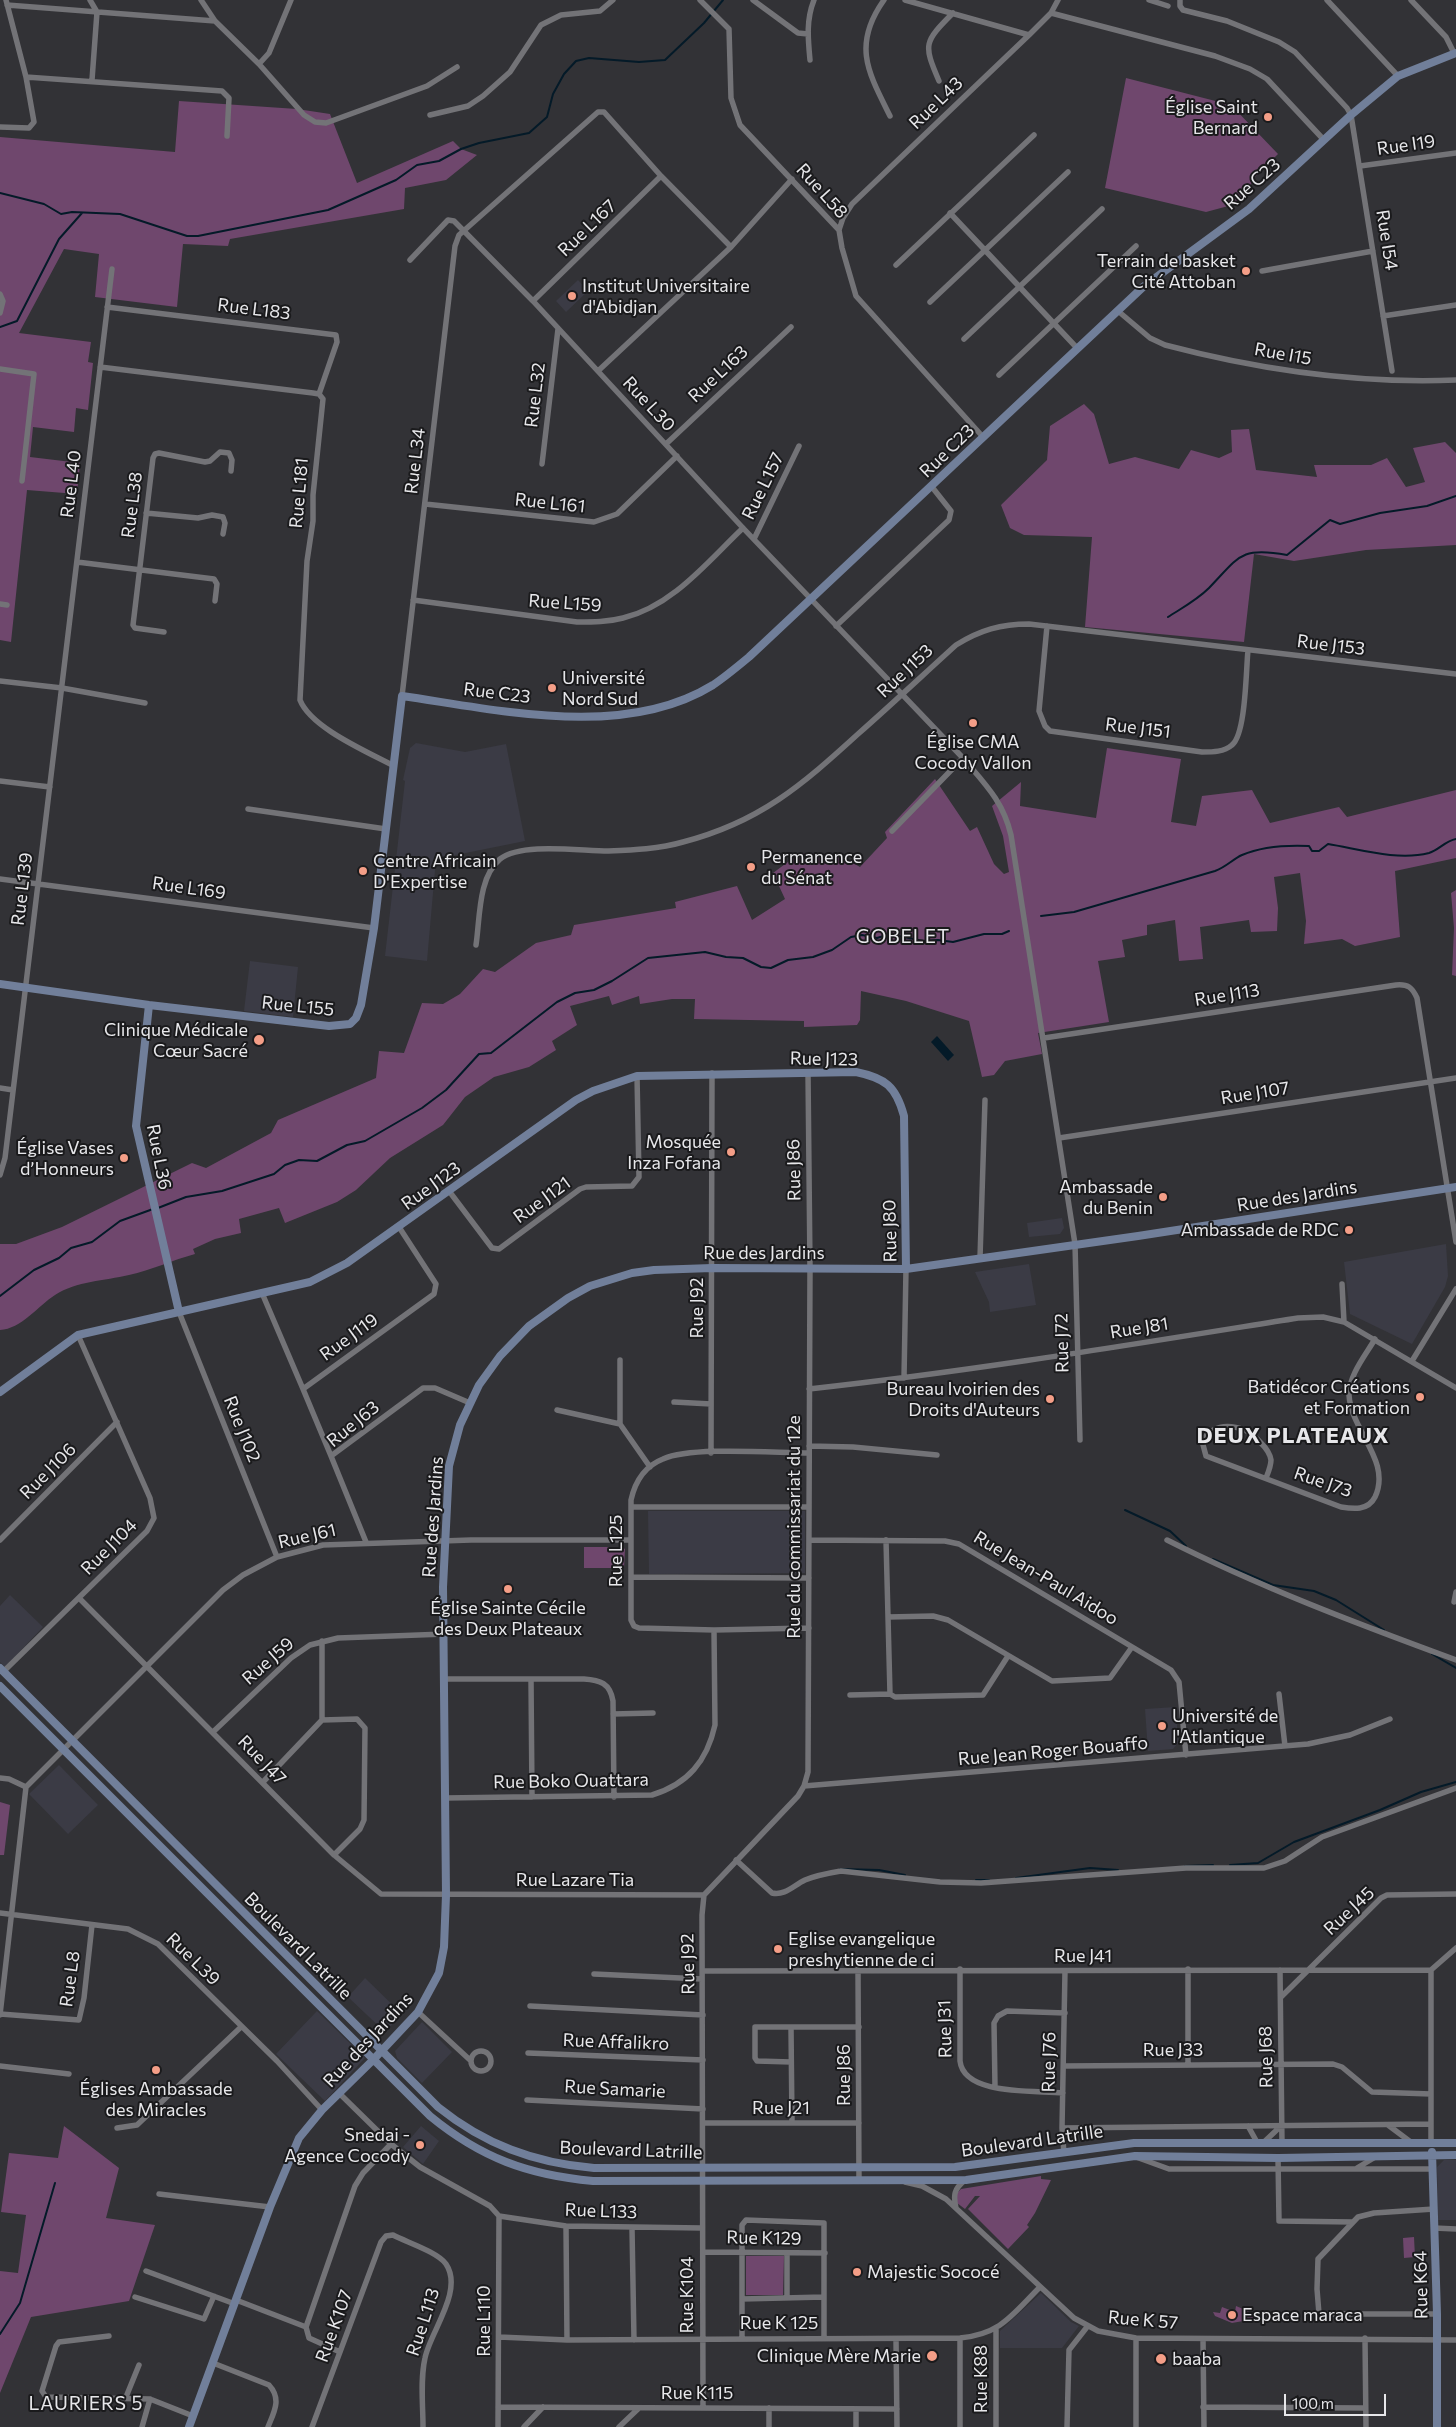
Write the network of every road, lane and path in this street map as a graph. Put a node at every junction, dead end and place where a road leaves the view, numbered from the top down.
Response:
1 (90, 0) edge
2 (201, 0) edge
3 (291, 0) edge
4 (613, 0) edge
5 (700, 0) edge
6 (753, 0) edge
7 (814, 0) edge
8 (884, 0) edge
9 (905, 0) edge
10 (1058, 0) edge
11 (1149, 0) edge
12 (1180, 0) edge
13 (1327, 0) edge
14 (1411, 0) edge
15 (6, 2) edge
16 (1168, 6) dead end
17 (97, 12) junction
18 (953, 13) junction
19 (1051, 13) junction
20 (215, 21) junction
21 (808, 34) junction
22 (1029, 35) junction
23 (1455, 53) edge
24 (810, 60) dead end
25 (259, 64) junction
26 (457, 67) dead end
27 (1398, 76) junction
28 (26, 77) junction
29 (92, 80) junction
30 (940, 81) dead end
31 (430, 115) dead end
32 (1351, 115) junction
33 (890, 116) dead end
34 (0, 127) edge
35 (1034, 135) dead end
36 (227, 136) dead end
37 (1324, 140) junction
38 (1456, 153) edge
39 (1360, 166) junction
40 (1068, 172) dead end
41 (662, 176) junction
42 (792, 179) junction
43 (1102, 209) dead end
44 (950, 213) junction
45 (839, 230) junction
46 (463, 233) junction
47 (1136, 246) dead end
48 (731, 248) junction
49 (984, 250) junction
50 (1373, 251) junction
51 (410, 260) dead end
52 (896, 265) dead end
53 (112, 269) dead end
54 (1262, 271) dead end
55 (1019, 287) junction
56 (0, 294) edge
57 (533, 300) junction
58 (930, 302) dead end
59 (1456, 305) edge
60 (107, 307) junction
61 (1118, 311) junction
62 (0, 312) edge
63 (1383, 316) junction
64 (1053, 324) junction
65 (791, 327) dead end
66 (558, 329) junction
67 (964, 339) dead end
68 (1077, 348) junction
69 (100, 366) junction
70 (0, 370) edge
71 (598, 371) junction
72 (1392, 371) dead end
73 (999, 376) dead end
74 (1456, 380) edge
75 (319, 394) junction
76 (983, 437) junction
77 (666, 444) junction
78 (798, 446) dead end
79 (677, 456) junction
80 (542, 464) dead end
81 (230, 471) dead end
82 (22, 481) dead end
83 (932, 487) junction
84 (425, 504) junction
85 (146, 513) junction
86 (743, 528) junction
87 (223, 534) dead end
88 (754, 539) junction
89 (77, 562) junction
90 (139, 568) junction
91 (810, 599) junction
92 (414, 600) junction
93 (215, 601) dead end
94 (0, 604) edge
95 (8, 605) dead end
96 (836, 626) junction
97 (1047, 626) junction
98 (164, 632) dead end
99 (1248, 650) junction
100 (65, 666) joint
101 (1456, 674) edge
102 (0, 681) edge
103 (62, 688) junction
104 (902, 695) junction
105 (402, 696) junction
106 (146, 704) dead end
107 (963, 758) junction
108 (394, 766) junction
109 (0, 781) edge
110 (50, 787) junction
111 (248, 809) dead end
112 (386, 828) junction
113 (892, 831) dead end
114 (0, 878) edge
115 (37, 883) junction
116 (374, 928) junction
117 (476, 945) dead end
118 (0, 984) edge
119 (26, 987) junction
120 (149, 1005) junction
121 (1044, 1038) junction
122 (808, 1072) junction
123 (712, 1073) junction
124 (637, 1076) junction
125 (1456, 1078) edge
126 (1431, 1081) junction
127 (890, 1086) joint
128 (0, 1088) edge
129 (14, 1090) junction
130 (985, 1100) dead end
131 (1059, 1138) junction
132 (0, 1174) edge
133 (1452, 1188) edge
134 (449, 1191) junction
135 (399, 1227) junction
136 (1456, 1242) edge
137 (1075, 1244) junction
138 (980, 1258) junction
139 (712, 1268) junction
140 (810, 1268) junction
141 (906, 1268) junction
142 (1342, 1284) dead end
143 (1456, 1289) edge
144 (262, 1293) junction
145 (180, 1312) junction
146 (1344, 1322) junction
147 (78, 1335) junction
148 (1375, 1340) junction
149 (1078, 1354) junction
150 (620, 1360) dead end
151 (1412, 1361) junction
152 (904, 1378) junction
153 (1456, 1388) edge
154 (303, 1389) junction
155 (809, 1389) junction
156 (0, 1392) edge
157 (674, 1402) dead end
158 (470, 1403) junction
159 (711, 1404) junction
160 (557, 1410) dead end
161 (117, 1422) junction
162 (620, 1424) junction
163 (1080, 1440) dead end
164 (809, 1450) junction
165 (711, 1453) junction
166 (331, 1456) junction
167 (937, 1456) dead end
168 (650, 1467) junction
169 (1266, 1478) junction
170 (809, 1506) junction
171 (631, 1508) junction
172 (0, 1540) edge
173 (444, 1540) junction
174 (631, 1540) junction
175 (810, 1540) junction
176 (886, 1540) junction
177 (1167, 1540) dead end
178 (366, 1542) junction
179 (277, 1557) junction
180 (631, 1577) junction
181 (809, 1578) junction
182 (1456, 1592) edge
183 (79, 1598) junction
184 (1454, 1602) dead end
185 (888, 1617) junction
186 (810, 1628) junction
187 (714, 1630) junction
188 (445, 1634) junction
189 (322, 1641) junction
190 (1132, 1647) junction
191 (1008, 1656) junction
192 (1456, 1660) edge
193 (146, 1666) junction
194 (2, 1670) edge
195 (446, 1679) junction
196 (531, 1679) junction
197 (0, 1686) edge
198 (890, 1694) junction
199 (1279, 1694) dead end
200 (850, 1695) dead end
201 (653, 1713) dead end
202 (613, 1714) junction
203 (1390, 1719) dead end
204 (322, 1720) junction
205 (213, 1732) junction
206 (71, 1741) junction
207 (1284, 1746) junction
208 (63, 1749) junction
209 (1186, 1755) junction
210 (0, 1778) edge
211 (262, 1782) junction
212 (804, 1786) junction
213 (26, 1787) junction
214 (1456, 1788) edge
215 (614, 1796) junction
216 (532, 1797) junction
217 (445, 1798) junction
218 (334, 1855) junction
219 (736, 1860) junction
220 (1456, 1894) edge
221 (446, 1895) junction
222 (704, 1895) junction
223 (0, 1913) edge
224 (12, 1914) junction
225 (92, 1925) junction
226 (1456, 1949) edge
227 (858, 1969) junction
228 (960, 1969) junction
229 (1188, 1970) junction
230 (1280, 1970) junction
231 (1308, 1970) junction
232 (1431, 1970) junction
233 (702, 1971) junction
234 (1065, 1971) junction
235 (594, 1974) dead end
236 (702, 1979) junction
237 (1281, 1996) junction
238 (530, 2006) dead end
239 (418, 2012) junction
240 (0, 2014) edge
241 (1065, 2014) junction
242 (703, 2015) junction
243 (241, 2027) junction
244 (791, 2027) junction
245 (859, 2027) junction
246 (382, 2050) junction
247 (528, 2053) dead end
248 (373, 2060) junction
249 (470, 2060) dead end
250 (702, 2060) junction
251 (791, 2062) junction
252 (1188, 2064) junction
253 (1282, 2064) junction
254 (0, 2066) edge
255 (1064, 2066) junction
256 (69, 2074) dead end
257 (995, 2087) junction
258 (339, 2093) junction
259 (1063, 2093) junction
260 (1431, 2094) junction
261 (527, 2100) dead end
262 (702, 2109) junction
263 (322, 2110) junction
264 (703, 2123) junction
265 (792, 2123) junction
266 (859, 2123) junction
267 (1431, 2124) junction
268 (1282, 2125) junction
269 (1387, 2125) junction
270 (1248, 2126) junction
271 (117, 2128) dead end
272 (1062, 2128) junction
273 (1432, 2142) junction
274 (1412, 2143) junction
275 (1456, 2143) edge
276 (391, 2144) junction
277 (1261, 2144) junction
278 (1282, 2144) junction
279 (1064, 2153) junction
280 (1432, 2155) junction
281 (1456, 2155) edge
282 (1134, 2156) junction
283 (1378, 2156) junction
284 (1278, 2158) junction
285 (702, 2168) junction
286 (859, 2168) junction
287 (1278, 2169) junction
288 (1355, 2169) junction
289 (1432, 2169) junction
290 (966, 2180) junction
291 (859, 2181) junction
292 (900, 2181) junction
293 (702, 2182) junction
294 (159, 2194) dead end
295 (270, 2207) junction
296 (956, 2208) junction
297 (1434, 2209) junction
298 (499, 2216) junction
299 (1353, 2222) junction
300 (566, 2226) junction
301 (632, 2228) junction
302 (702, 2228) junction
303 (1434, 2228) junction
304 (1456, 2229) edge
305 (386, 2236) joint
306 (702, 2252) junction
307 (743, 2252) junction
308 (787, 2253) junction
309 (825, 2254) junction
310 (146, 2271) dead end
311 (1040, 2287) junction
312 (214, 2296) junction
313 (135, 2297) dead end
314 (787, 2298) junction
315 (824, 2298) junction
316 (742, 2299) junction
317 (236, 2302) junction
318 (1437, 2314) junction
319 (306, 2327) junction
320 (1087, 2327) junction
321 (996, 2330) junction
322 (109, 2336) dead end
323 (499, 2337) junction
324 (742, 2338) junction
325 (824, 2338) junction
326 (896, 2338) junction
327 (960, 2338) junction
328 (1136, 2338) junction
329 (1365, 2338) junction
330 (702, 2339) junction
331 (1203, 2339) junction
332 (1436, 2339) junction
333 (567, 2340) junction
334 (634, 2340) junction
335 (1456, 2340) edge
336 (340, 2352) junction
337 (213, 2363) junction
338 (139, 2366) dead end
339 (126, 2397) junction
340 (150, 2399) junction
341 (498, 2407) junction
342 (543, 2407) junction
343 (1203, 2407) junction
344 (639, 2408) junction
345 (703, 2408) junction
346 (769, 2408) junction
347 (856, 2408) junction
348 (897, 2408) junction
349 (1365, 2408) junction
350 (193, 2416) junction
351 (142, 2427) edge
352 (189, 2427) edge
353 (268, 2427) edge
354 (312, 2427) edge
355 (422, 2427) edge
356 (498, 2427) edge
357 (524, 2427) edge
358 (619, 2427) edge
359 (769, 2427) edge
360 (856, 2427) edge
361 (897, 2427) edge
362 (960, 2427) edge
363 (996, 2427) edge
364 (1067, 2427) edge
365 (1136, 2427) edge
366 (1204, 2427) edge
367 (1366, 2427) edge
368 (1437, 2427) edge

1 - 17 street
2 - 20 street
3 - 25 street
4 - 31 street
5 - 42 street, Rue L58
6 - 21 street
7 - 21 street
8 - 33 street
9 - 18 street
10 - 19 street, Rue L43
11 - 16 street
12 - 32 street
13 - 27 street
14 - 23 street
15 - 17 street
15 - 28 street
17 - 20 street
17 - 29 street
18 - 22 street
18 - 30 street
19 - 22 street, Rue L43
19 - 37 street
20 - 25 street
21 - 24 street
22 - 45 street, Rue L43
23 - 27 main road, Rue C23
25 - 26 street
27 - 32 main road, Rue C23
28 - 29 street
28 - 34 street
29 - 36 street
32 - 37 main road, Rue C23
32 - 39 street, Rue I54
35 - 44 street
37 - 61 main road, Rue C23
38 - 39 street, Rue I19
39 - 50 street, Rue I54
40 - 49 street
41 - 46 street
41 - 48 street
41 - 57 street, Rue L167
42 - 45 street, Rue L58
42 - 48 street
43 - 55 street
44 - 49 street
44 - 52 street
45 - 76 street, Rue L58
46 - 51 street, Rue L30
46 - 57 street, Rue L30
46 - 84 street, Rue L34
47 - 64 street
48 - 71 street
49 - 55 street
49 - 58 street
50 - 54 street
50 - 63 street, Rue I54
53 - 60 street, Rue L40
55 - 64 street
55 - 67 street
56 - 62 street
57 - 66 street, Rue L30
59 - 63 street
60 - 69 street, Rue L40
60 - 75 street, Rue L183
61 - 68 main road, Rue C23
61 - 74 street, Rue I15
63 - 72 street, Rue I54
64 - 68 street
64 - 73 street
65 - 77 street, Rue L163
66 - 71 street, Rue L30
66 - 80 street, Rue L32
68 - 76 main road, Rue C23
69 - 75 street
69 - 89 street, Rue L40
70 - 82 street
71 - 77 street, Rue L30
75 - 108 street, Rue L181
76 - 83 main road, Rue C23
77 - 79 street, Rue L30
78 - 88 street, Rue L157
79 - 84 street, Rue L161
79 - 86 street, Rue L30
81 - 85 street, Rue L38
83 - 91 main road, Rue C23
83 - 96 street
84 - 92 street, Rue L34
85 - 87 street
85 - 90 street, Rue L38
86 - 88 street, Rue L30
86 - 92 street, Rue L159
88 - 91 street, Rue L30
89 - 90 street
89 - 100 street, Rue L40
90 - 93 street
90 - 98 street, Rue L38
91 - 96 street, Rue L30
91 - 105 main road, Rue C23
92 - 105 street, Rue L34
94 - 95 street
96 - 104 street, Rue L30
97 - 99 street, Rue J153
97 - 99 street, Rue J151
97 - 104 street, Rue J153
99 - 101 street, Rue J153
100 - 103 street, Rue L139
102 - 103 street
103 - 106 street
103 - 110 street, Rue L139
104 - 107 street, Rue L30
104 - 117 street, Rue J153
105 - 108 main road, Rue L155
107 - 113 street
107 - 121 street, Rue J72
108 - 112 main road, Rue L155
109 - 110 street
110 - 115 street, Rue L139
111 - 112 street
112 - 116 main road, Rue L155
114 - 115 street, Rue L169
115 - 116 street, Rue L169
115 - 119 street, Rue L139
116 - 120 main road, Rue L155
118 - 119 main road, Rue L155
119 - 120 main road, Rue L155
119 - 129 street, Rue L139
120 - 145 main road, Rue L36
121 - 126 street, Rue J113
121 - 131 street, Rue J72
122 - 123 main road, Rue J123
122 - 127 main road, Rue J123
122 - 140 street, Rue J86
123 - 124 main road, Rue J123
123 - 139 street, Rue J92
124 - 134 main road, Rue J123
124 - 134 street, Rue J121
125 - 126 street, Rue J107
126 - 131 street, Rue J107
126 - 133 street
127 - 141 main road, Rue J80
128 - 129 street
129 - 132 street, Rue L139
130 - 138 street
131 - 137 street, Rue J72
133 - 136 street
133 - 137 main road, Rue des Jardins
134 - 135 main road, Rue J123
135 - 144 main road, Rue J123
135 - 154 street, Rue J119
137 - 138 main road, Rue des Jardins
137 - 149 street, Rue J72
138 - 141 main road, Rue des Jardins
139 - 140 main road, Rue des Jardins
139 - 158 main road, Rue des Jardins
139 - 159 street, Rue J92
140 - 141 main road, Rue des Jardins
140 - 155 street, Rue du commissariat du 12e
141 - 152 street, Rue J80
142 - 146 street
143 - 151 street
144 - 145 main road, Rue J123
144 - 154 street
145 - 147 main road, Rue J123
145 - 179 street, Rue J102
146 - 148 street, Rue J81
146 - 149 street, Rue J81
147 - 156 main road, Rue J123
147 - 161 street, Rue J104
148 - 151 street, Rue J81
148 - 169 street, Rue J73
149 - 152 street, Rue J81
149 - 163 street, Rue J72
150 - 162 street
151 - 153 street, Rue J81
152 - 155 street, Rue J81
154 - 166 street
155 - 164 street, Rue du commissariat du 12e
157 - 159 street
158 - 166 street, Rue J63
158 - 173 main road, Rue des Jardins
159 - 165 street, Rue J92
160 - 162 street
161 - 172 street, Rue J106
161 - 183 street, Rue J104
162 - 168 street
164 - 165 street, Rue L125
164 - 167 street, Rue L125
164 - 170 street, Rue du commissariat du 12e
165 - 168 street, Rue L125
166 - 178 street, Rue J63
168 - 171 street, Rue L125
169 - 169 street, Rue J73
170 - 171 street
170 - 175 street, Rue du commissariat du 12e
171 - 174 street, Rue L125
173 - 174 street, Rue J61
173 - 178 street, Rue J61
173 - 188 main road, Rue des Jardins
174 - 180 street, Rue L125
175 - 176 street, Rue Jean-Paul Aidoo
175 - 181 street, Rue du commissariat du 12e
176 - 185 street
176 - 190 street, Rue Jean-Paul Aidoo
177 - 192 street
178 - 179 street, Rue J61
179 - 193 street, Rue J61
180 - 181 street
180 - 187 street, Rue L125
181 - 186 street, Rue du commissariat du 12e
182 - 184 street
183 - 193 street, Rue J47
183 - 194 street, Rue J104
185 - 191 street
185 - 198 street
186 - 187 street, Rue L125
186 - 212 street, Rue du commissariat du 12e
187 - 215 street, Rue Boko Ouattara
188 - 189 street, Rue J59
188 - 195 main road, Rue des Jardins
189 - 204 street
189 - 205 street, Rue J59
190 - 191 street
190 - 209 street, Rue Jean-Paul Aidoo
191 - 198 street
193 - 205 street, Rue J47
193 - 206 street, Rue J61
194 - 206 main road, Boulevard Latrille
195 - 196 street
195 - 217 main road, Rue des Jardins
196 - 202 street
196 - 216 street
197 - 208 main road, Boulevard Latrille
198 - 200 street
199 - 207 street
201 - 202 street
202 - 215 street
203 - 207 street, Rue Jean Roger Bouaffo
204 - 211 street
204 - 218 street
205 - 211 street, Rue J47
206 - 208 street, Rue J61
206 - 246 main road, Boulevard Latrille
207 - 209 street, Rue Jean Roger Bouaffo
208 - 213 street, Rue J61
208 - 248 main road, Boulevard Latrille
209 - 212 street, Rue Jean Roger Bouaffo
210 - 213 street
211 - 218 street, Rue J47
212 - 219 street
213 - 224 street
214 - 219 street
215 - 216 street, Rue Boko Ouattara
216 - 217 street, Rue Boko Ouattara
217 - 221 main road, Rue des Jardins
218 - 221 street, Rue J47
219 - 222 street
220 - 231 street, Rue J45
221 - 222 street, Rue Lazare Tia
221 - 239 main road, Rue des Jardins
222 - 233 street, Rue J92
223 - 224 street, Rue L39
224 - 225 street, Rue L39
224 - 240 street
225 - 240 street, Rue L8
225 - 243 street, Rue L39
226 - 232 street
227 - 228 street, Rue J41
227 - 233 street, Rue J41
227 - 245 street, Rue J86
228 - 234 street, Rue J41
228 - 257 street, Rue J31
229 - 230 street, Rue J41
229 - 234 street, Rue J41
229 - 252 street
230 - 231 street, Rue J41
230 - 237 street, Rue J68
231 - 232 street, Rue J41
231 - 237 street, Rue J45
232 - 260 street
233 - 236 street, Rue J92
234 - 241 street, Rue J76
235 - 236 street
236 - 242 street, Rue J92
237 - 253 street, Rue J68
238 - 242 street
239 - 246 main road, Rue des Jardins
239 - 249 street
241 - 255 street, Rue J76
241 - 257 street
242 - 250 street, Rue J92
243 - 263 street, Rue L39
243 - 271 street
244 - 245 street
244 - 251 street
244 - 251 street
245 - 266 street, Rue J86
246 - 248 main road, Rue des Jardins
246 - 285 main road, Boulevard Latrille
247 - 250 street, Rue Affalikro
248 - 258 main road, Rue des Jardins
248 - 293 main road, Boulevard Latrille
250 - 262 street, Rue J92
251 - 265 street
252 - 253 street, Rue J33
252 - 255 street, Rue J33
253 - 260 street, Rue J33
253 - 268 street, Rue J68
254 - 256 street
255 - 259 street, Rue J76
257 - 259 street, Rue J31
258 - 263 main road, Rue des Jardins
258 - 276 street
259 - 272 street, Rue J76
260 - 267 street
261 - 262 street, Rue Samarie
262 - 264 street, Rue J92
263 - 295 main road, Rue des Jardins
264 - 265 street, Rue J21
264 - 285 street, Rue J92
265 - 266 street, Rue J21
266 - 286 street, Rue J86
267 - 269 street
267 - 273 street
268 - 269 street
268 - 270 street
268 - 277 street
268 - 278 street, Rue J68
269 - 274 street
270 - 272 street
270 - 277 street
272 - 279 street, Rue J76
273 - 274 main road, Boulevard Latrille
273 - 275 main road, Boulevard Latrille
273 - 280 main road, Rue K64
274 - 278 main road, Boulevard Latrille
276 - 298 street
276 - 319 street
277 - 278 main road, Boulevard Latrille
277 - 279 main road, Boulevard Latrille
279 - 286 main road, Boulevard Latrille
280 - 281 main road, Boulevard Latrille
280 - 283 main road, Boulevard Latrille
280 - 289 main road, Rue K64
282 - 284 main road, Boulevard Latrille
282 - 287 street
282 - 290 main road, Boulevard Latrille
283 - 284 main road, Boulevard Latrille
283 - 288 street
284 - 287 street
285 - 286 main road, Boulevard Latrille
285 - 293 street, Rue J92
286 - 291 street, Rue J86
287 - 288 street
287 - 299 street
288 - 289 street
289 - 297 main road, Rue K64
290 - 292 main road, Boulevard Latrille
290 - 296 street
291 - 292 main road, Boulevard Latrille
291 - 293 main road, Boulevard Latrille
292 - 296 street, Rue K 57
293 - 302 street, Rue K104
294 - 295 street
295 - 317 main road, Rue des Jardins
296 - 311 street, Rue K 57
297 - 299 street
297 - 303 main road, Rue K64
298 - 300 street, Rue L133
298 - 323 street, Rue L110
299 - 318 street
300 - 301 street, Rue L133
300 - 333 street
301 - 302 street, Rue L133
301 - 334 street
302 - 306 street, Rue K104
303 - 304 street
303 - 318 main road, Rue K64
305 - 336 street, Rue K107
305 - 355 street, Rue L113
306 - 307 street, Rue K129
306 - 330 street, Rue K104
307 - 308 street, Rue K129
307 - 309 street
307 - 316 street
308 - 309 street, Rue K129
308 - 314 street
309 - 315 street
310 - 312 street
311 - 320 street, Rue K 57
311 - 321 street, Rue K 125
312 - 313 street
312 - 317 street
314 - 315 street
314 - 316 street
315 - 325 street
316 - 324 street
317 - 319 street
317 - 337 main road, Rue des Jardins
318 - 332 main road, Rue K64
319 - 336 street
320 - 328 street, Rue K 57
320 - 364 street
321 - 327 street, Rue K 125
321 - 363 street, Rue K88
322 - 339 street
323 - 333 street, Rue K 125
323 - 341 street, Rue L110
324 - 325 street, Rue K 125
324 - 330 street, Rue K 125
325 - 326 street, Rue K 125
326 - 327 street, Rue K 125
326 - 348 street
327 - 362 street
328 - 331 street, Rue K 57
328 - 365 street
329 - 331 street, Rue K 57
329 - 332 street, Rue K 57
329 - 349 street
330 - 334 street, Rue K 125
330 - 345 street, Rue K104
331 - 343 street
332 - 335 street, Rue K 57
332 - 368 main road, Rue K64
333 - 334 street, Rue K 125
336 - 354 street, Rue K107
337 - 350 main road, Rue des Jardins
337 - 353 street
338 - 339 street
339 - 340 street
340 - 350 street
340 - 351 street
341 - 342 street, Rue K115
341 - 356 street, Rue L110
342 - 344 street, Rue K115
342 - 357 street
343 - 349 street
343 - 366 street
344 - 345 street, Rue K115
344 - 358 street
345 - 346 street, Rue K115
346 - 347 street, Rue K115
346 - 359 street
347 - 348 street, Rue K115
347 - 360 street
348 - 361 street
349 - 367 street
350 - 352 main road, Rue des Jardins

